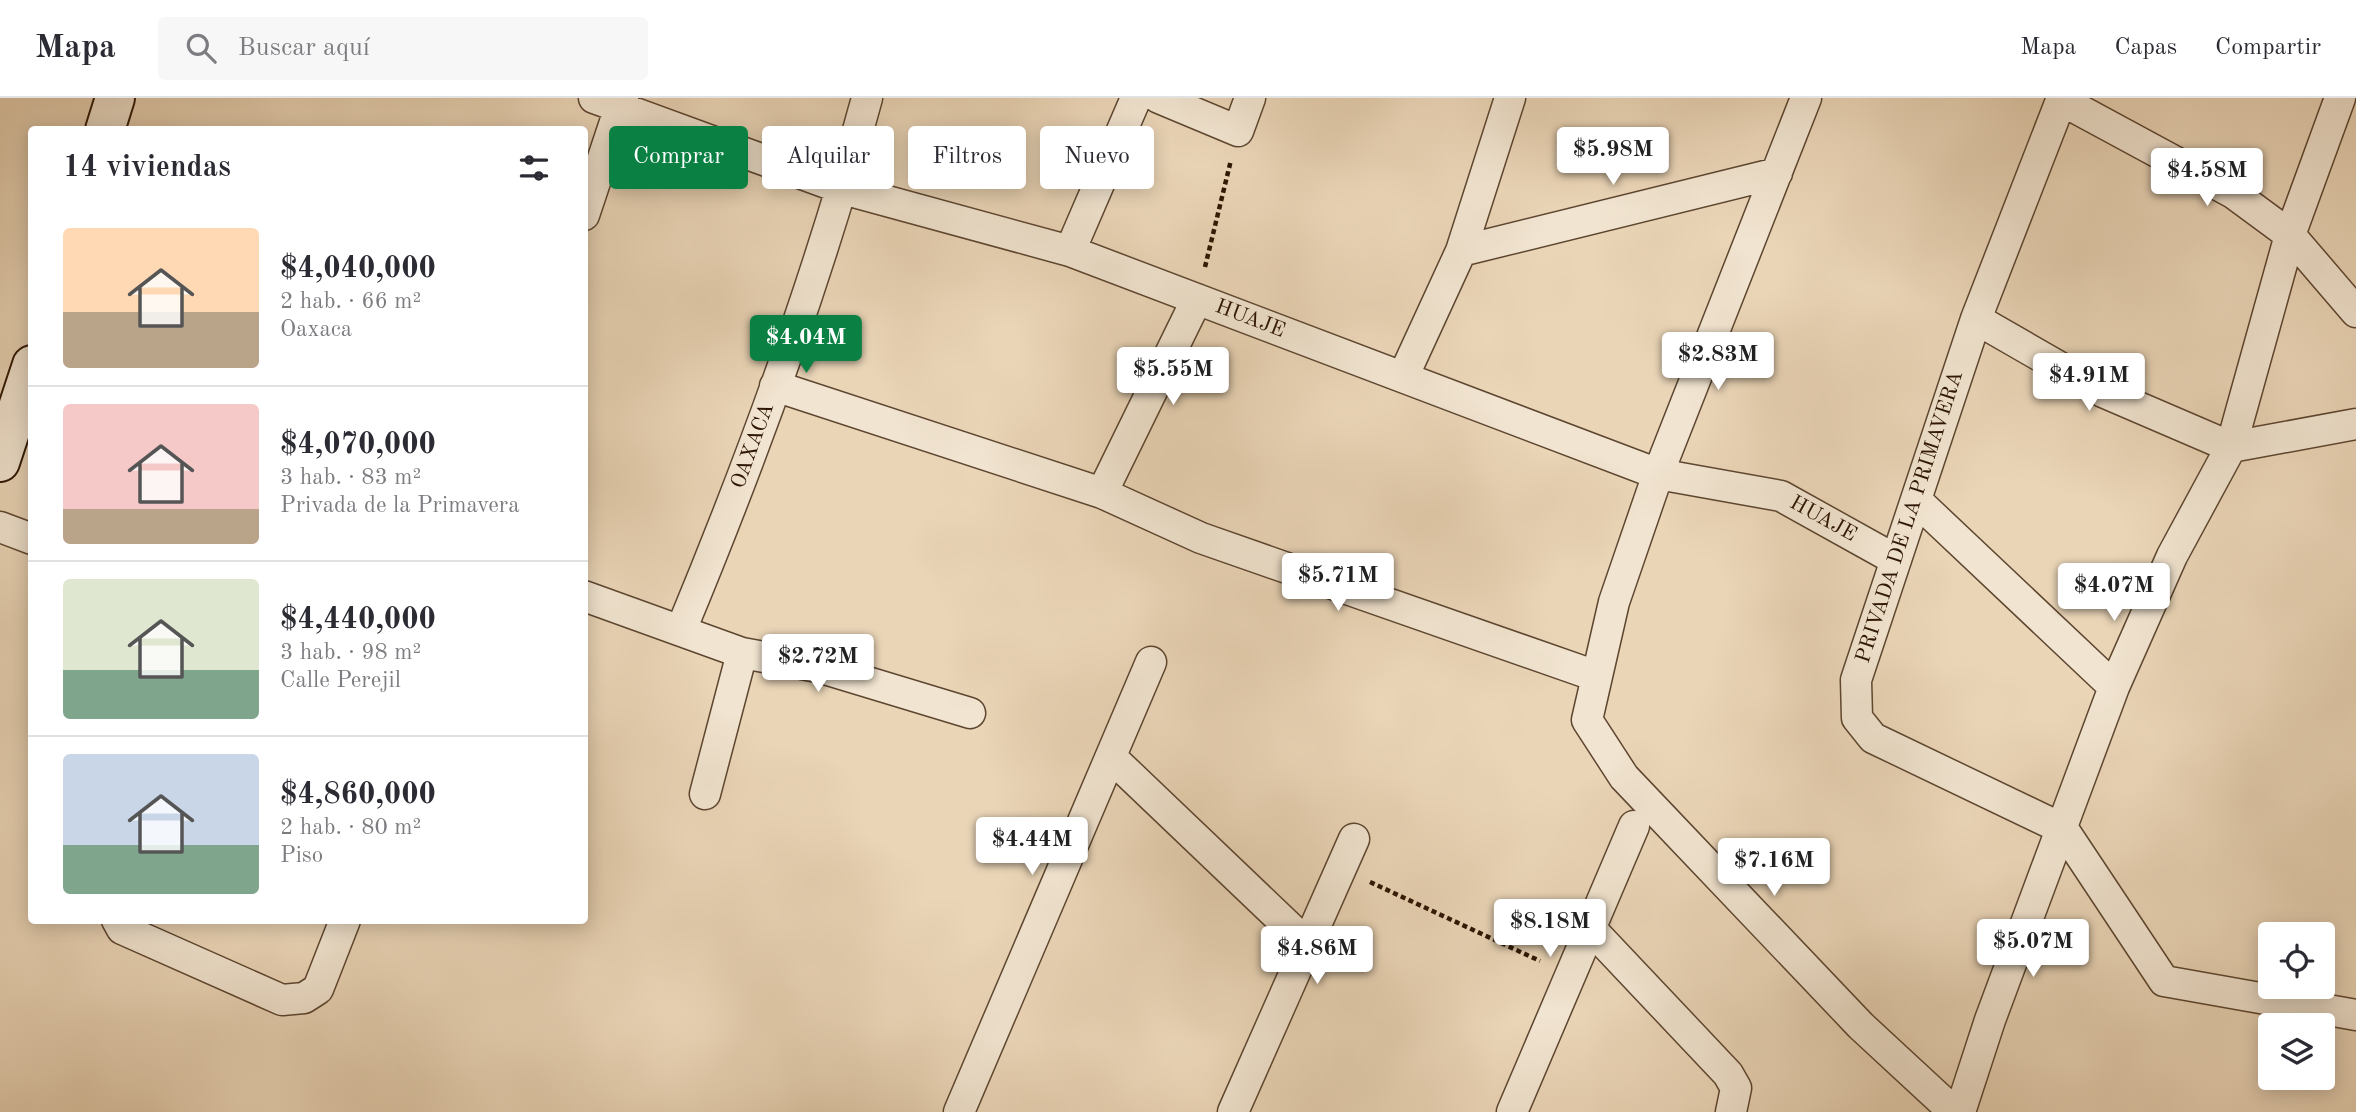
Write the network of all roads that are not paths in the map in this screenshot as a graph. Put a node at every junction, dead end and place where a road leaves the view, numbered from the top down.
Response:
1 (115, 98) edge
2 (867, 98) edge
3 (1136, 98) edge
4 (1158, 98) edge
5 (1250, 98) edge
6 (1510, 98) edge
7 (1806, 98) edge
8 (2340, 98) edge
9 (2061, 99) edge
10 (612, 101) edge
11 (106, 126) edge
12 (860, 126) edge
13 (762, 157) edge
14 (1777, 173) junction
15 (843, 189) edge
16 (847, 189) edge
17 (588, 199) edge
18 (2290, 235) junction
19 (1070, 251) junction
20 (1461, 251) junction
21 (1197, 299) junction
22 (2356, 312) edge
23 (1976, 319) junction
24 (1404, 377) junction
25 (775, 386) junction
26 (26, 404) edge
27 (2356, 424) edge
28 (2231, 447) junction
29 (0, 462) edge
30 (1658, 474) junction
31 (1102, 493) junction
32 (1916, 500) junction
33 (0, 527) edge
34 (28, 538) edge
35 (1896, 560) junction
36 (588, 597) edge
37 (681, 630) junction
38 (742, 653) junction
39 (1151, 662) dead end
40 (1596, 677) junction
41 (2113, 687) junction
42 (970, 713) dead end
43 (1111, 757) junction
44 (705, 794) dead end
45 (1634, 826) dead end
46 (2063, 829) junction
47 (1354, 839) dead end
48 (119, 924) edge
49 (343, 924) edge
50 (1591, 929) junction
51 (1307, 944) junction
52 (2356, 1015) edge
53 (959, 1112) edge
54 (1233, 1112) edge
55 (1512, 1112) edge
56 (1731, 1112) edge
57 (1954, 1112) edge
58 (1960, 1112) edge

1 - 11 street
2 - 12 street, OAXACA
3 - 19 street
4 - 5 street
6 - 20 street
7 - 14 street
8 - 18 street
9 - 18 street
9 - 23 street, PRIVADA DE LA PRIMAVERA
10 - 13 street, HUAJE
10 - 17 street
14 - 20 street
14 - 30 street
15 - 25 street, OAXACA
16 - 19 street, HUAJE
18 - 22 street
18 - 28 street
19 - 21 street, HUAJE
20 - 24 street
21 - 24 street, HUAJE
21 - 31 street
23 - 28 street
23 - 32 street, PRIVADA DE LA PRIMAVERA
24 - 30 street, HUAJE
25 - 31 street
25 - 37 street, OAXACA
26 - 29 street
27 - 28 street
28 - 41 street
30 - 35 street, HUAJE
30 - 40 street
31 - 40 street
32 - 35 street, PRIVADA DE LA PRIMAVERA
32 - 41 street
33 - 34 street
35 - 46 street, PRIVADA DE LA PRIMAVERA
36 - 37 street
37 - 38 street
38 - 42 street
38 - 44 street
39 - 43 street
40 - 57 street
41 - 46 street
43 - 51 street
43 - 53 street
45 - 50 street
46 - 52 street
46 - 58 street
47 - 51 street
48 - 49 street
50 - 55 street
50 - 56 street
51 - 54 street

